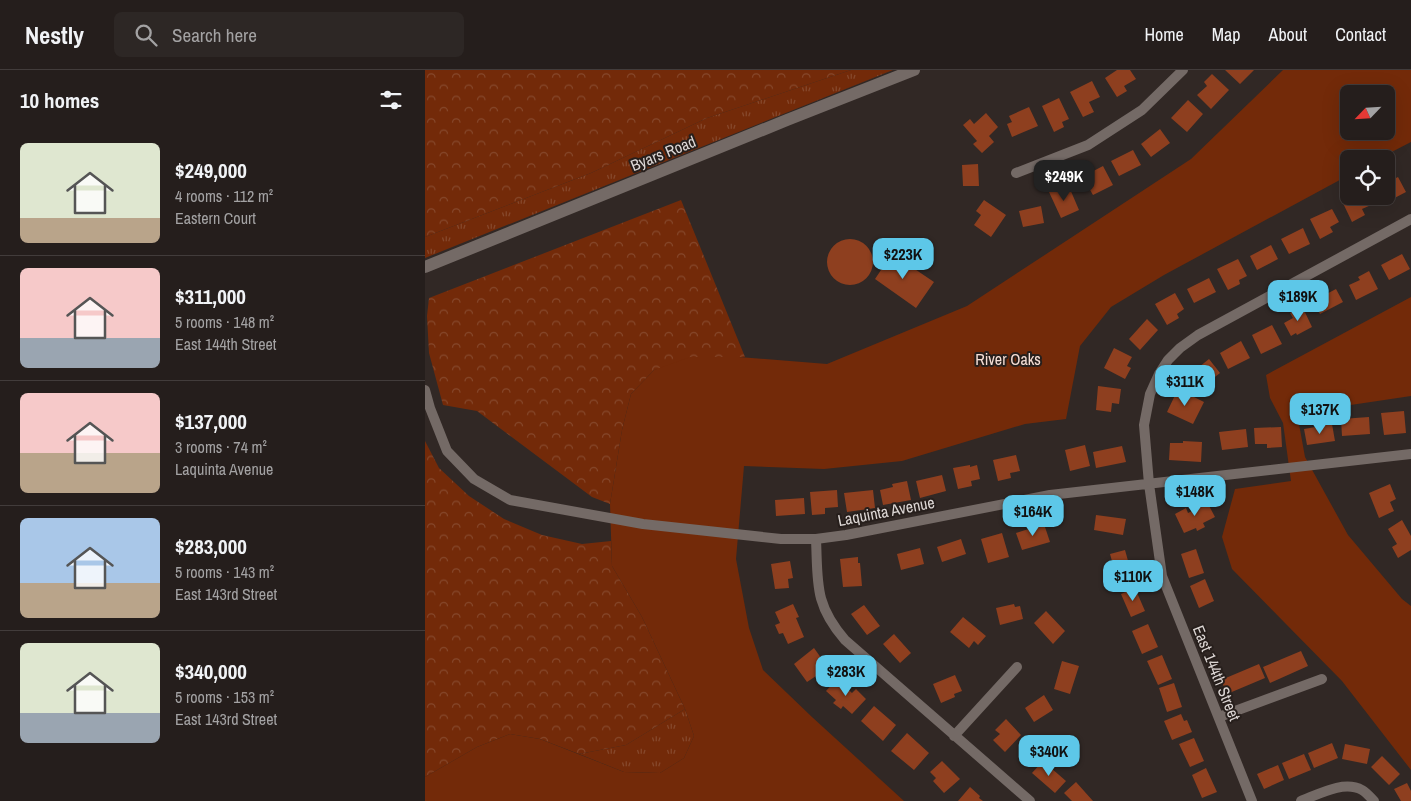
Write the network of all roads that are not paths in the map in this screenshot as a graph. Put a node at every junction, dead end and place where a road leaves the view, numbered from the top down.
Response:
1 (914, 70) edge
2 (1183, 70) edge
3 (1016, 173) dead end
4 (1411, 219) edge
5 (425, 267) edge
6 (425, 390) edge
7 (1411, 454) edge
8 (1149, 484) junction
9 (816, 539) junction
10 (1017, 667) dead end
11 (1322, 679) dead end
12 (1219, 717) junction
13 (954, 736) junction
14 (1030, 801) edge
15 (1252, 801) edge
16 (1301, 801) edge
17 (1374, 801) edge

1 - 5 street, Byars Road
2 - 3 street
4 - 8 street, East 144th Street
6 - 9 street, Laquinta Avenue
7 - 8 street, Laquinta Avenue
8 - 9 street, Laquinta Avenue
8 - 12 street, East 144th Street
9 - 13 street
10 - 13 street
11 - 12 street
12 - 15 street, East 144th Street
13 - 14 street
16 - 17 street

